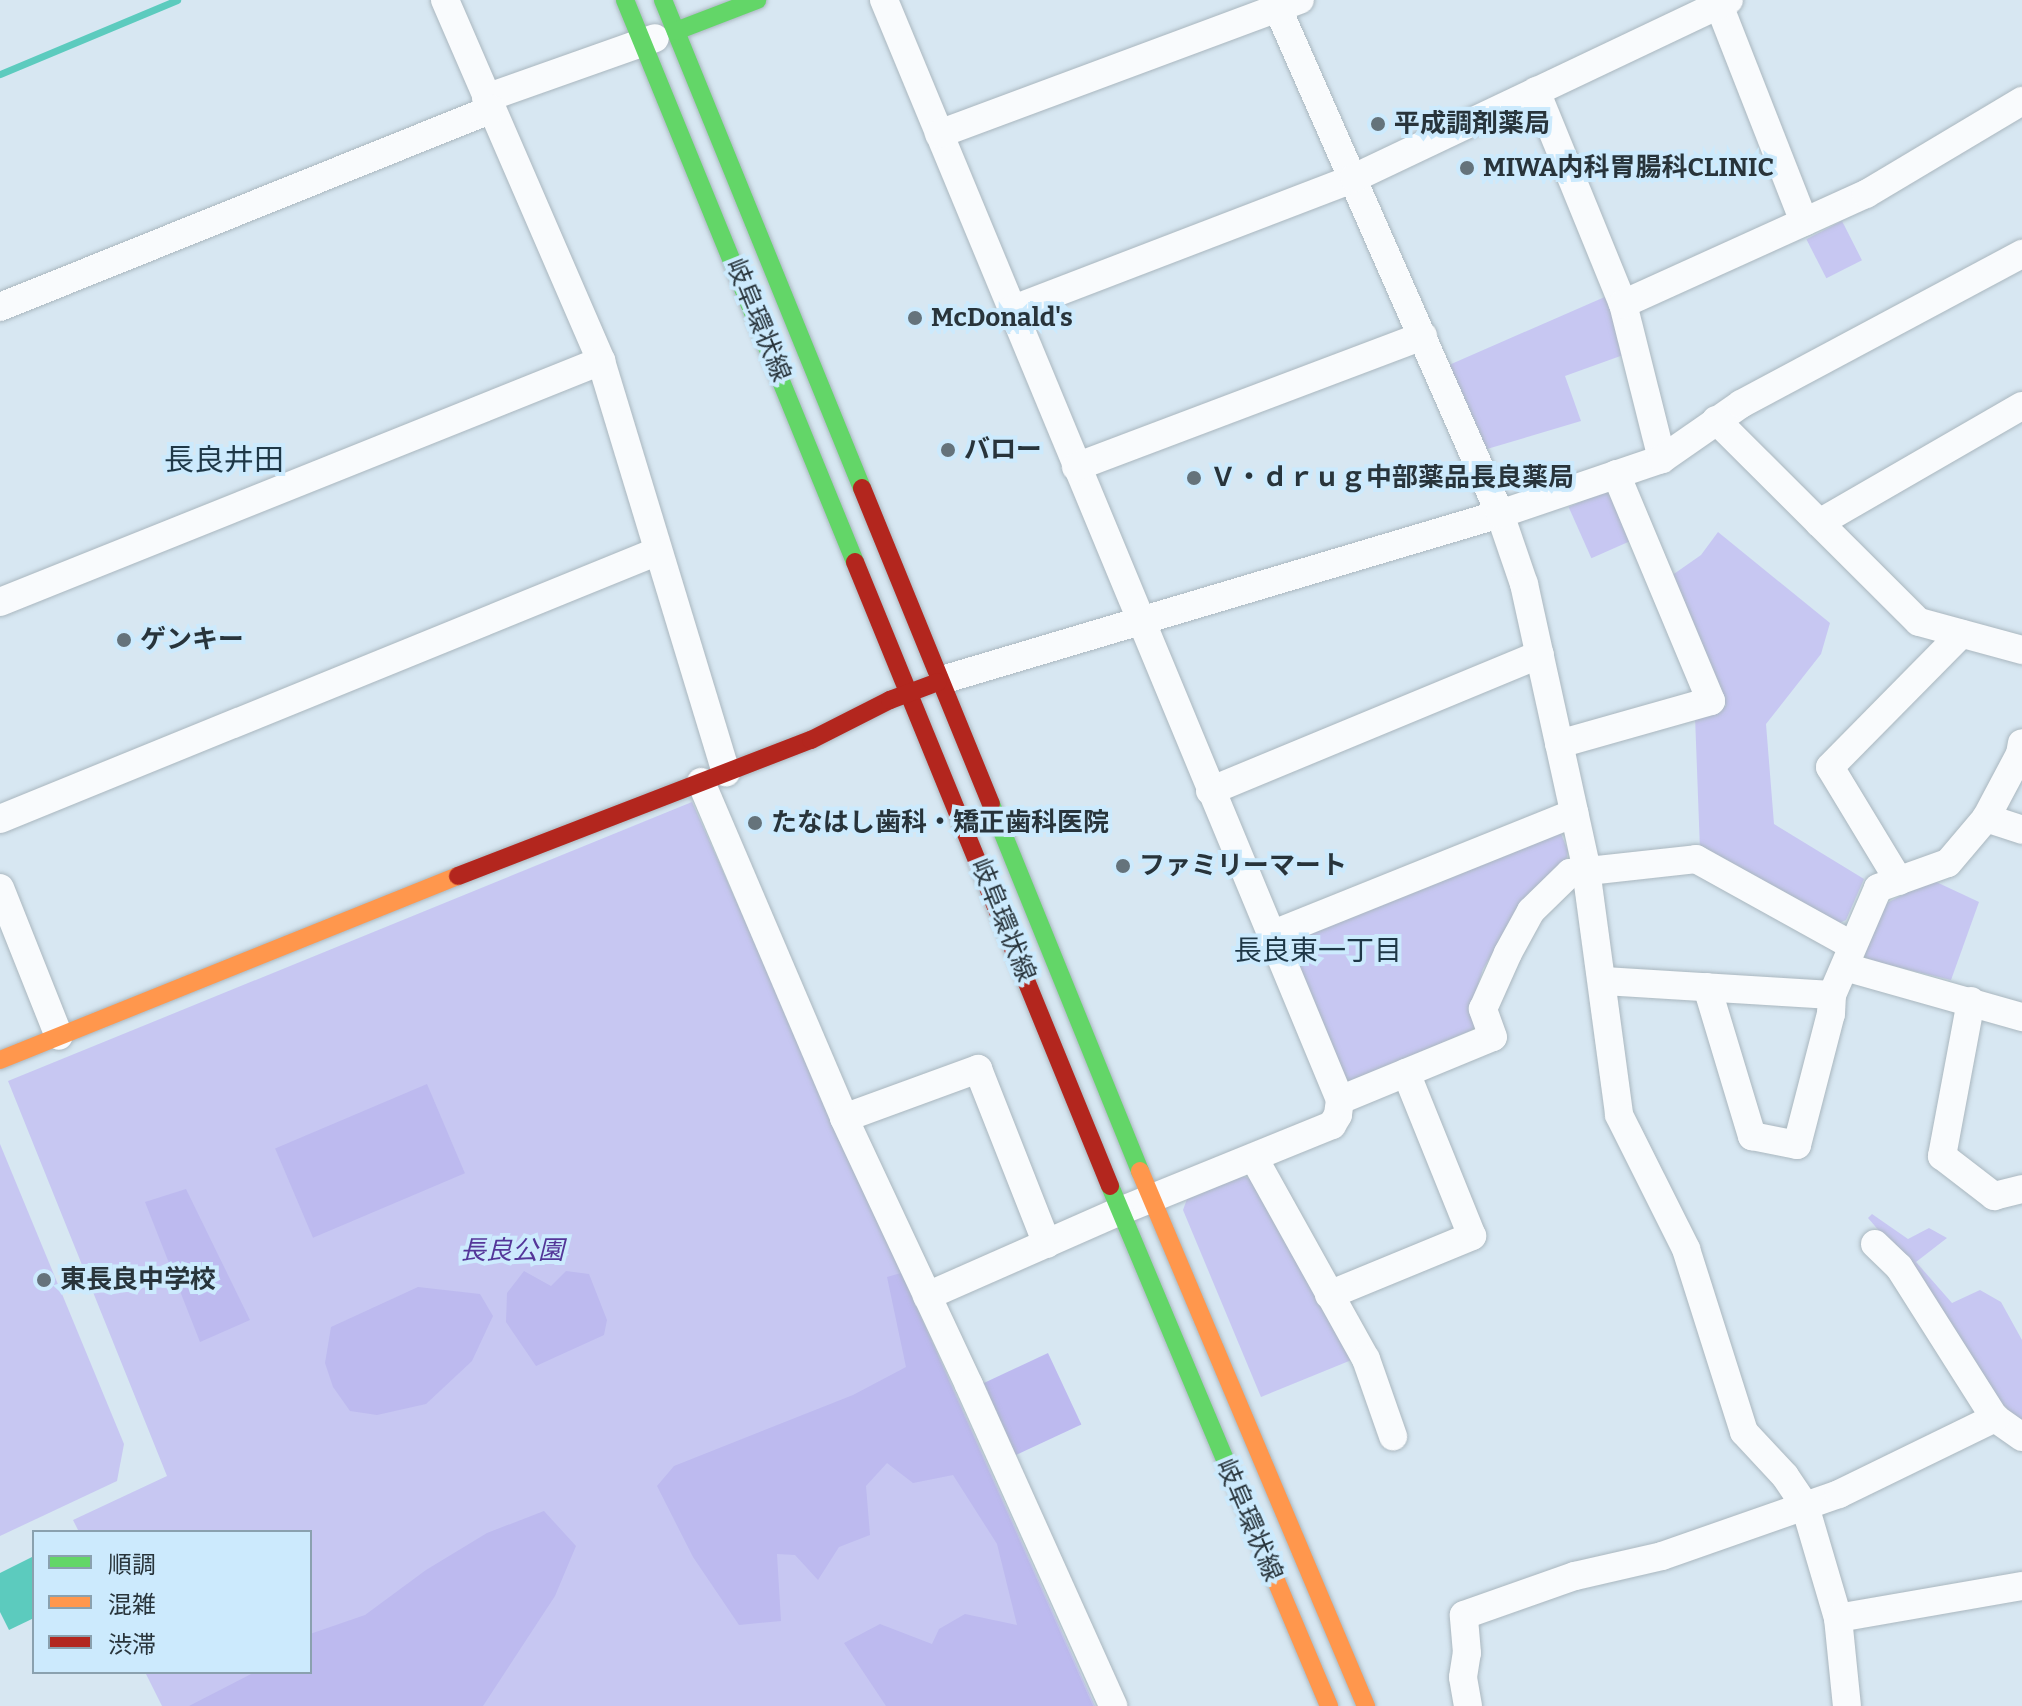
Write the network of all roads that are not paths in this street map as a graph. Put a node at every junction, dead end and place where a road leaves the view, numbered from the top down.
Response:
1 (445, 0) edge
2 (625, 0) edge
3 (663, 0) edge
4 (757, 0) edge
5 (884, 0) edge
6 (1724, 2) edge
7 (1284, 3) edge
8 (676, 31) junction
9 (643, 42) junction
10 (1536, 91) junction
11 (2022, 101) edge
12 (489, 104) junction
13 (939, 134) junction
14 (1354, 178) junction
15 (1804, 222) junction
16 (2022, 254) edge
17 (1623, 304) junction
18 (0, 307) edge
19 (1011, 310) junction
20 (1423, 336) junction
21 (601, 361) junction
22 (2022, 406) edge
23 (1716, 420) junction
24 (1662, 459) junction
25 (1076, 467) junction
26 (1616, 474) junction
27 (1500, 514) junction
28 (1819, 523) junction
29 (658, 551) junction
30 (0, 602) edge
31 (1140, 623) junction
32 (1961, 634) junction
33 (2022, 650) edge
34 (1540, 654) junction
35 (942, 680) junction
36 (911, 693) junction
37 (2022, 743) edge
38 (1559, 744) junction
39 (714, 777) junction
40 (1210, 791) junction
41 (1574, 813) junction
42 (1986, 818) junction
43 (0, 819) edge
44 (2022, 830) edge
45 (1586, 869) junction
46 (1899, 881) junction
47 (0, 888) edge
48 (1271, 935) junction
49 (1848, 956) junction
50 (1604, 981) junction
51 (1707, 987) junction
52 (1832, 995) junction
53 (1971, 1001) junction
54 (2022, 1017) edge
55 (59, 1036) junction
56 (0, 1060) edge
57 (1406, 1073) junction
58 (1340, 1100) junction
59 (844, 1118) junction
60 (1254, 1158) junction
61 (2022, 1189) edge
62 (1151, 1198) junction
63 (1120, 1211) junction
64 (1047, 1244) junction
65 (1875, 1244) dead end
66 (1329, 1295) junction
67 (927, 1296) junction
68 (1995, 1418) junction
69 (1393, 1436) dead end
70 (2022, 1437) edge
71 (1805, 1506) junction
72 (2022, 1586) edge
73 (1838, 1618) junction
74 (1113, 1706) edge
75 (1329, 1706) edge
76 (1366, 1706) edge
77 (1468, 1706) edge
78 (1847, 1706) edge

1 - 12 street
2 - 9 main road, 岐阜環状線
3 - 8 main road, 岐阜環状線
4 - 8 main road
5 - 13 street
6 - 10 street
6 - 15 street
7 - 13 street
7 - 14 street
8 - 9 street
8 - 35 main road, 岐阜環状線
9 - 12 street
9 - 36 main road, 岐阜環状線
10 - 14 street
10 - 17 street
11 - 15 street
12 - 18 street
12 - 21 street
13 - 19 street
14 - 19 street
14 - 20 street
15 - 17 street
16 - 23 street
17 - 24 street
19 - 25 street
20 - 25 street
20 - 27 street
21 - 29 street
21 - 30 street
22 - 28 street
23 - 24 street
23 - 28 street
24 - 26 street
25 - 31 street
26 - 27 street
26 - 38 street
27 - 31 street
27 - 34 street
28 - 32 street
29 - 39 street
29 - 43 street
31 - 35 street
31 - 40 street
32 - 33 street
32 - 46 street
34 - 38 street
34 - 40 street
35 - 36 main road
35 - 62 main road, 岐阜環状線
36 - 39 main road
36 - 63 main road, 岐阜環状線
37 - 42 street
38 - 41 street
39 - 55 main road
39 - 59 street
40 - 48 street
41 - 45 street
41 - 48 street
42 - 44 street
42 - 46 street
45 - 49 street
45 - 50 street
45 - 57 street
46 - 49 street
47 - 55 street
48 - 58 street
49 - 52 street
49 - 53 street
50 - 51 street
50 - 71 street
51 - 52 street
51 - 52 street
53 - 54 street
53 - 61 street
55 - 56 main road
57 - 58 street
57 - 66 street
58 - 60 street
59 - 64 street
59 - 67 street
60 - 62 street
60 - 66 street
62 - 63 street
62 - 76 main road, 岐阜環状線
63 - 64 street
63 - 75 main road, 岐阜環状線
64 - 67 street
65 - 68 street
66 - 69 street
67 - 74 street
68 - 70 street
68 - 71 street
71 - 73 street
71 - 77 street
72 - 73 street
73 - 78 street

